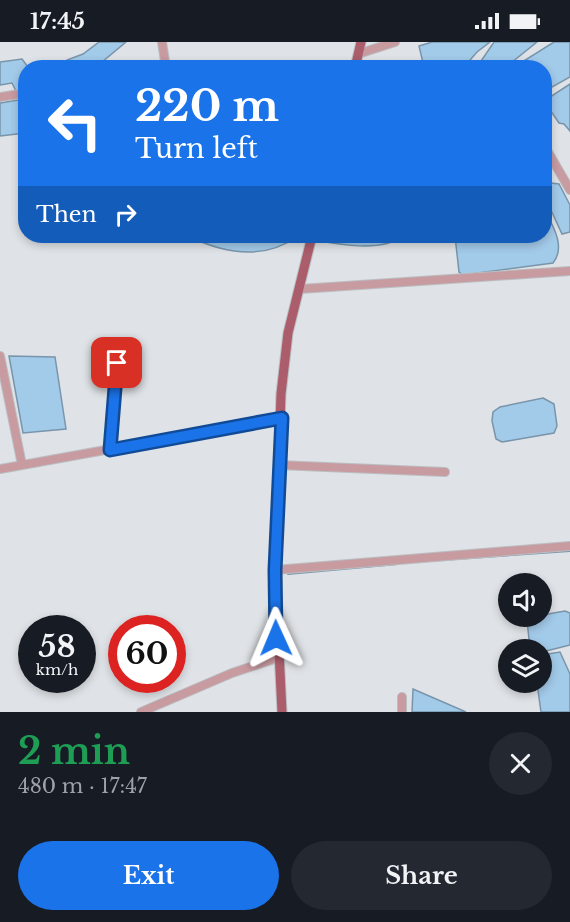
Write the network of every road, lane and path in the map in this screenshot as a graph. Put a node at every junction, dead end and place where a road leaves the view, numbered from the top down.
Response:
1 (162, 42) edge
2 (361, 42) edge
3 (395, 42) edge
4 (358, 54) junction
5 (165, 60) edge
6 (357, 60) edge
7 (18, 94) edge
8 (0, 96) edge
9 (552, 159) edge
10 (570, 190) edge
11 (310, 243) edge
12 (570, 271) edge
13 (300, 289) junction
14 (0, 356) edge
15 (117, 363) dead end
16 (282, 418) junction
17 (110, 450) junction
18 (22, 465) junction
19 (278, 465) junction
20 (0, 469) edge
21 (445, 472) dead end
22 (570, 546) edge
23 (275, 570) junction
24 (277, 658) junction
25 (402, 697) dead end
26 (141, 712) edge
27 (282, 712) edge
28 (402, 712) edge

1 - 5 street
2 - 4 main road
3 - 4 street
4 - 6 main road
7 - 8 street
9 - 10 street
11 - 13 main road
12 - 13 street
13 - 16 main road
14 - 18 street
15 - 17 street
16 - 17 street
16 - 19 main road
17 - 18 street
18 - 20 street
19 - 21 street
19 - 23 main road
22 - 23 street
23 - 24 main road
24 - 26 street
24 - 27 main road
25 - 28 street

